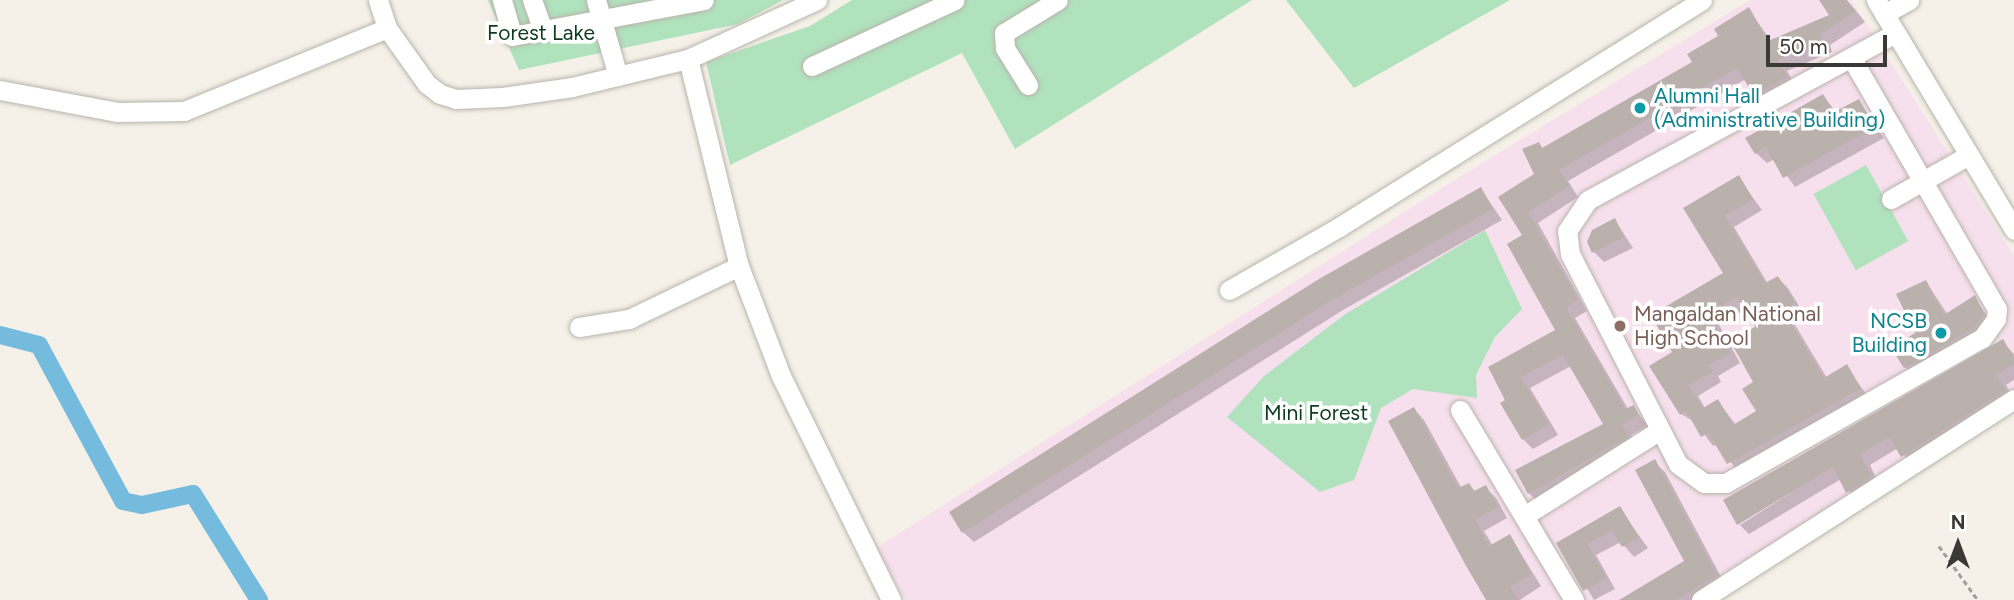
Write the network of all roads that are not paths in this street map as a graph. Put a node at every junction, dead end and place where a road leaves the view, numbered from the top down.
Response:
1 (378, 0) edge
2 (502, 0) edge
3 (532, 0) edge
4 (596, 0) edge
5 (704, 0) edge
6 (955, 0) edge
7 (1058, 0) edge
8 (1702, 0) edge
9 (1909, 0) edge
10 (807, 2) edge
11 (1034, 6) edge
12 (1880, 7) edge
13 (602, 19) junction
14 (387, 27) junction
15 (543, 31) junction
16 (1894, 34) junction
17 (688, 59) junction
18 (1852, 59) junction
19 (812, 66) dead end
20 (618, 76) junction
21 (1028, 85) dead end
22 (0, 90) edge
23 (1967, 156) junction
24 (1923, 182) junction
25 (1891, 199) dead end
26 (2014, 230) edge
27 (739, 266) junction
28 (1229, 290) dead end
29 (2006, 305) edge
30 (579, 327) dead end
31 (2014, 399) edge
32 (1460, 410) dead end
33 (1660, 430) junction
34 (1524, 516) junction
35 (891, 600) edge
36 (1574, 600) edge
37 (1701, 600) edge

1 - 14 street
2 - 15 street
3 - 15 street
4 - 13 street
5 - 13 street
6 - 19 street
7 - 11 street
8 - 28 street
9 - 12 street
10 - 17 street
11 - 21 street
12 - 16 street
13 - 15 street
13 - 20 street
14 - 20 street
14 - 22 street
16 - 18 street
16 - 23 street
17 - 20 street
17 - 27 street
18 - 24 street
18 - 33 street
23 - 24 street
23 - 26 street
24 - 25 street
24 - 29 street
27 - 30 street
27 - 35 street
29 - 33 street
31 - 37 street
32 - 34 street
33 - 34 street
34 - 36 street

